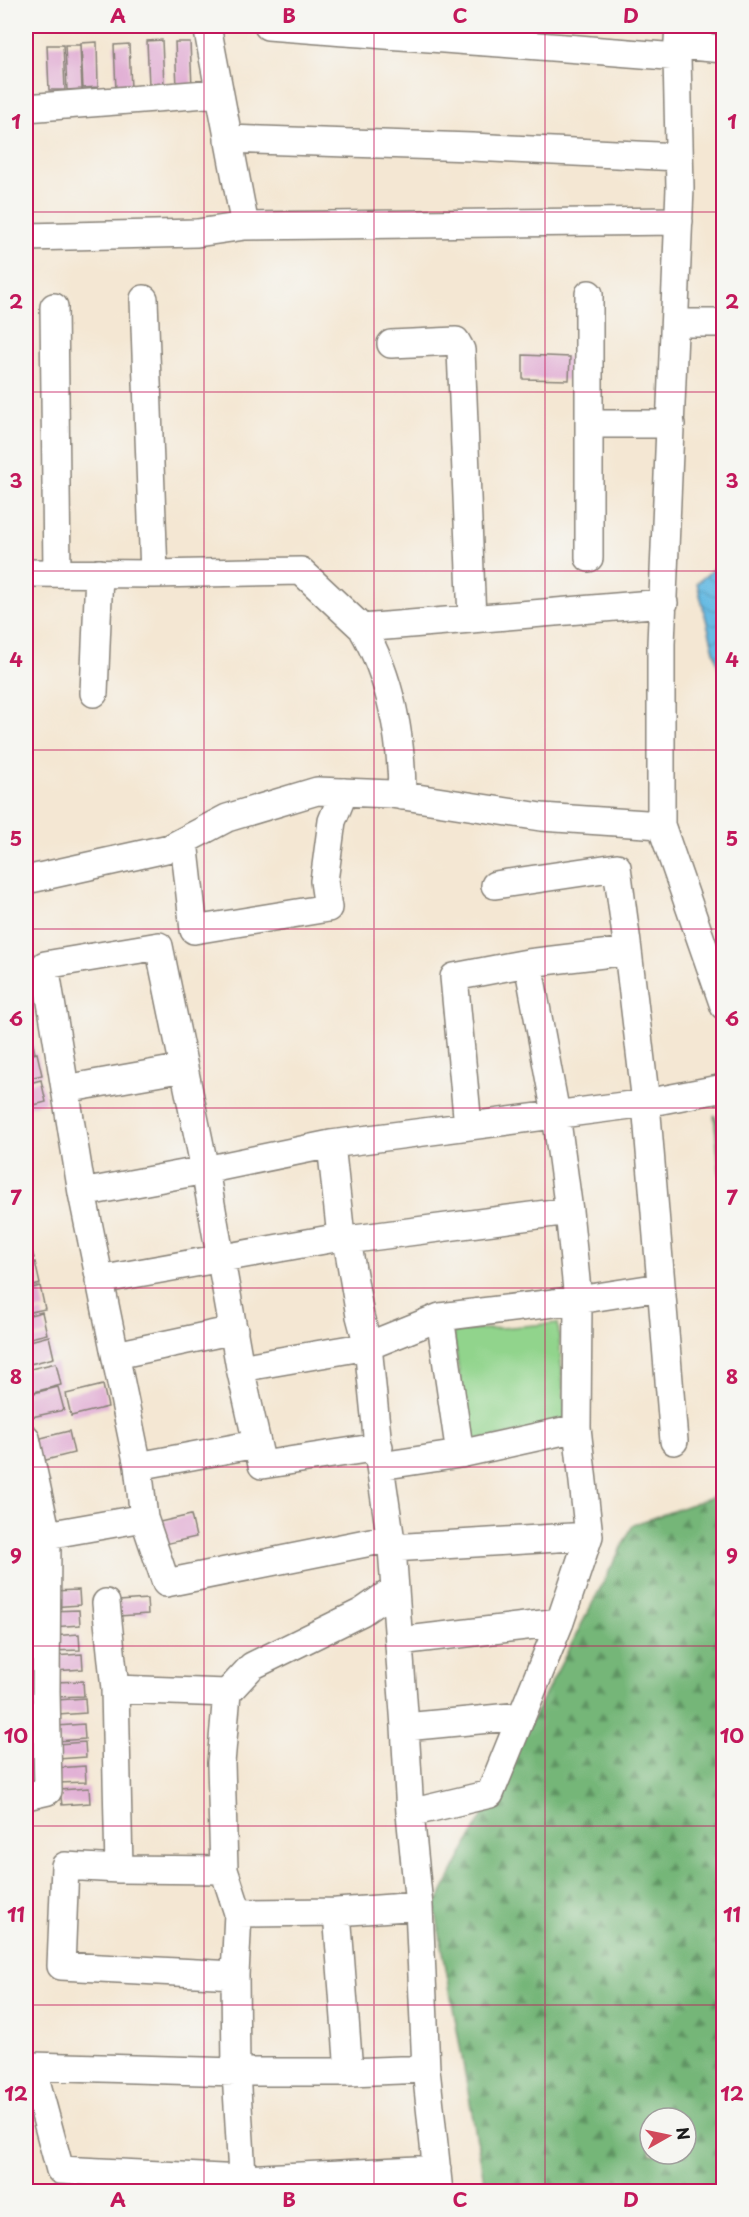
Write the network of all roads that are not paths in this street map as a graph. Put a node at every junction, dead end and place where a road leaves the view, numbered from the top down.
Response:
1 (207, 26) edge
2 (268, 26) edge
3 (324, 28) edge
4 (436, 32) edge
5 (547, 35) edge
6 (678, 43) edge
7 (723, 49) edge
8 (219, 93) junction
9 (26, 108) edge
10 (228, 139) junction
11 (680, 157) junction
12 (679, 221) junction
13 (245, 226) junction
14 (26, 237) edge
15 (589, 294) dead end
16 (144, 299) dead end
17 (54, 307) dead end
18 (675, 323) junction
19 (723, 323) edge
20 (391, 344) dead end
21 (590, 424) junction
22 (671, 424) junction
23 (589, 558) dead end
24 (26, 573) edge
25 (57, 573) junction
26 (99, 573) junction
27 (154, 574) junction
28 (664, 603) junction
29 (472, 618) junction
30 (362, 628) junction
31 (94, 693) dead end
32 (344, 792) junction
33 (402, 796) junction
34 (661, 825) junction
35 (184, 841) junction
36 (26, 880) edge
37 (495, 885) dead end
38 (628, 951) junction
39 (528, 963) junction
40 (723, 1006) edge
41 (184, 1068) junction
42 (723, 1088) edge
43 (65, 1089) junction
44 (646, 1103) junction
45 (556, 1114) junction
46 (468, 1126) junction
47 (331, 1144) junction
48 (205, 1170) junction
49 (82, 1193) junction
50 (569, 1211) junction
51 (344, 1239) junction
52 (220, 1258) junction
53 (99, 1280) junction
54 (660, 1287) junction
55 (578, 1300) junction
56 (440, 1317) junction
57 (234, 1330) junction
58 (368, 1346) junction
59 (116, 1355) junction
60 (240, 1368) junction
61 (577, 1428) junction
62 (26, 1437) edge
63 (674, 1441) dead end
64 (256, 1444) junction
65 (460, 1454) junction
66 (380, 1457) junction
67 (138, 1467) junction
68 (144, 1518) junction
69 (589, 1536) junction
70 (36, 1537) edge
71 (392, 1543) junction
72 (395, 1589) junction
73 (36, 1592) edge
74 (106, 1603) dead end
75 (560, 1622) junction
76 (399, 1641) junction
77 (115, 1689) junction
78 (36, 1691) edge
79 (227, 1693) junction
80 (521, 1716) junction
81 (405, 1727) junction
82 (26, 1796) edge
83 (410, 1814) junction
84 (119, 1869) junction
85 (224, 1870) junction
86 (419, 1906) junction
87 (337, 1912) junction
88 (238, 1913) junction
89 (235, 1975) junction
90 (426, 2069) junction
91 (236, 2072) junction
92 (349, 2072) junction
93 (438, 2180) edge
94 (243, 2185) edge

1 - 8 street
2 - 3 street
3 - 4 street
4 - 5 street
5 - 6 street
6 - 7 street
6 - 11 street
8 - 9 street
8 - 10 street
10 - 11 street
10 - 13 street
11 - 12 street
12 - 13 street
12 - 18 street
13 - 14 street
15 - 21 street
16 - 27 street
17 - 25 street
18 - 19 street
18 - 22 street
20 - 29 street
21 - 22 street
21 - 23 street
22 - 28 street
24 - 25 street
25 - 26 street
26 - 27 street
26 - 31 street
27 - 30 street
28 - 29 street
28 - 34 street
29 - 30 street
30 - 33 street
32 - 33 street
32 - 35 street
32 - 35 street
33 - 34 street
34 - 40 street
35 - 36 street
37 - 38 street
38 - 39 street
38 - 44 street
39 - 45 street
39 - 46 street
41 - 43 street
41 - 43 street
41 - 48 street
42 - 44 street
43 - 49 street
44 - 45 street
44 - 54 street
45 - 46 street
45 - 50 street
46 - 47 street
47 - 48 street
47 - 51 street
48 - 49 street
48 - 52 street
49 - 53 street
50 - 51 street
50 - 55 street
51 - 52 street
51 - 58 street
52 - 53 street
52 - 57 street
53 - 59 street
54 - 55 street
54 - 63 street
55 - 56 street
55 - 61 street
56 - 58 street
56 - 65 street
57 - 59 street
57 - 60 street
58 - 60 street
58 - 66 street
59 - 67 street
60 - 64 street
61 - 65 street
61 - 69 street
62 - 70 street
64 - 66 street
64 - 67 street
65 - 66 street
66 - 71 street
67 - 68 street
68 - 70 street
68 - 71 street
69 - 71 street
69 - 75 street
70 - 73 street
71 - 72 street
72 - 76 street
72 - 79 street
73 - 78 street
74 - 77 street
75 - 76 street
75 - 80 street
76 - 81 street
77 - 79 street
77 - 84 street
78 - 82 street
79 - 85 street
80 - 81 street
80 - 83 street
81 - 83 street
83 - 86 street
84 - 85 street
84 - 89 street
85 - 88 street
86 - 87 street
86 - 90 street
87 - 88 street
87 - 92 street
88 - 89 street
89 - 91 street
90 - 92 street
90 - 93 street
91 - 92 street
91 - 94 street
91 - 94 street
93 - 94 street

